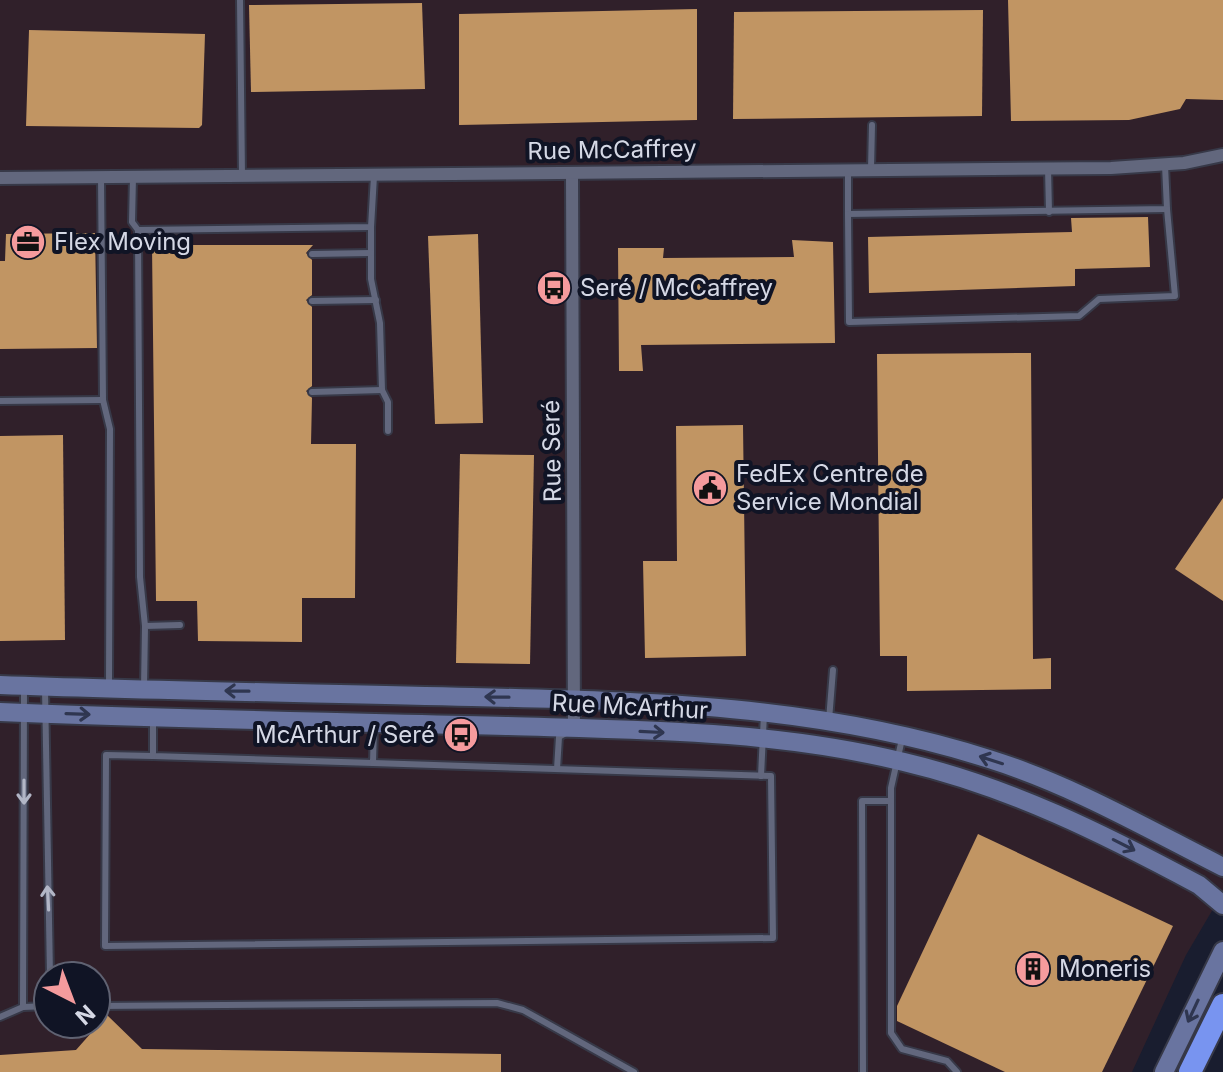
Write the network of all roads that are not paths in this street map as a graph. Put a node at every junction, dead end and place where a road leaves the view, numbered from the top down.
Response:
1 (240, 0) edge
2 (872, 125) dead end
3 (1223, 155) edge
4 (1165, 165) junction
5 (1048, 168) junction
6 (871, 169) junction
7 (848, 170) junction
8 (572, 173) junction
9 (374, 174) junction
10 (242, 176) junction
11 (101, 177) junction
12 (133, 177) junction
13 (0, 178) edge
14 (1167, 209) junction
15 (1049, 212) junction
16 (848, 214) junction
17 (371, 227) junction
18 (138, 230) junction
19 (371, 253) junction
20 (312, 254) dead end
21 (376, 300) junction
22 (312, 301) dead end
23 (382, 390) junction
24 (312, 392) dead end
25 (103, 400) junction
26 (0, 401) edge
27 (388, 431) dead end
28 (180, 625) dead end
29 (145, 626) junction
30 (833, 670) dead end
31 (0, 685) edge
32 (23, 686) junction
33 (45, 686) junction
34 (109, 688) junction
35 (144, 688) junction
36 (575, 699) junction
37 (765, 710) junction
38 (0, 712) edge
39 (24, 713) junction
40 (45, 714) junction
41 (153, 716) junction
42 (829, 720) junction
43 (374, 723) junction
44 (574, 728) junction
45 (903, 736) junction
46 (762, 737) junction
47 (153, 756) junction
48 (896, 760) junction
49 (373, 763) junction
50 (557, 769) junction
51 (761, 776) junction
52 (1065, 786) junction
53 (891, 801) junction
54 (1053, 811) junction
55 (1223, 867) edge
56 (1223, 905) edge
57 (1223, 951) edge
58 (50, 960) edge
59 (1223, 1005) edge
60 (112, 1006) edge
61 (23, 1007) junction
62 (32, 1007) edge
63 (0, 1017) edge
64 (634, 1072) edge
65 (863, 1072) edge
66 (957, 1072) edge
67 (1164, 1072) edge
68 (1190, 1072) edge

1 - 10 lane
2 - 6 lane
3 - 4 street, Rue McCaffrey
4 - 5 street, Rue McCaffrey
4 - 14 lane
5 - 6 street, Rue McCaffrey
5 - 15 lane
6 - 7 street, Rue McCaffrey
7 - 8 street, Rue McCaffrey
7 - 16 lane
8 - 9 street, Rue McCaffrey
8 - 36 street, Rue Seré
9 - 10 street, Rue McCaffrey
9 - 17 lane
10 - 12 street, Rue McCaffrey
11 - 12 street, Rue McCaffrey
11 - 13 street, Rue McCaffrey
11 - 25 lane
12 - 18 lane
14 - 15 lane
14 - 16 lane
15 - 16 lane
17 - 18 lane
17 - 19 lane
18 - 29 lane
19 - 20 lane
19 - 21 lane
21 - 22 lane
21 - 23 lane
23 - 24 lane
23 - 27 lane
25 - 26 lane
25 - 34 lane
28 - 29 lane
29 - 35 lane
30 - 42 lane
31 - 32 street, Rue McArthur
32 - 33 street, Rue McArthur
32 - 39 lane
33 - 34 street, Rue McArthur
33 - 40 lane
34 - 35 street, Rue McArthur
36 -> 35 street, Rue McArthur
36 - 37 street, Rue McArthur
36 - 44 street, Rue Seré
37 - 42 street, Rue McArthur
37 - 46 lane
38 - 39 street, Rue McArthur
39 - 40 street, Rue McArthur
39 -> 61 lane
40 -> 41 street, Rue McArthur
58 -> 40 lane
41 - 43 street, Rue McArthur
41 - 47 lane
42 - 45 street, Rue McArthur
43 - 44 street, Rue McArthur
43 - 49 lane
44 -> 46 street, Rue McArthur
44 - 50 lane
45 - 48 lane
52 -> 45 street, Rue McArthur
46 - 48 street, Rue McArthur
46 - 51 lane
47 - 49 lane
47 - 51 lane
48 - 53 lane
48 - 54 street, Rue McArthur
49 - 50 lane
50 - 51 lane
52 - 54 lane
52 - 55 street, Rue McArthur
53 - 65 lane
53 - 66 lane
54 -> 56 street, Rue McArthur
57 -> 67 street
59 - 68 highway
60 - 64 lane
61 - 62 lane
61 - 63 lane

